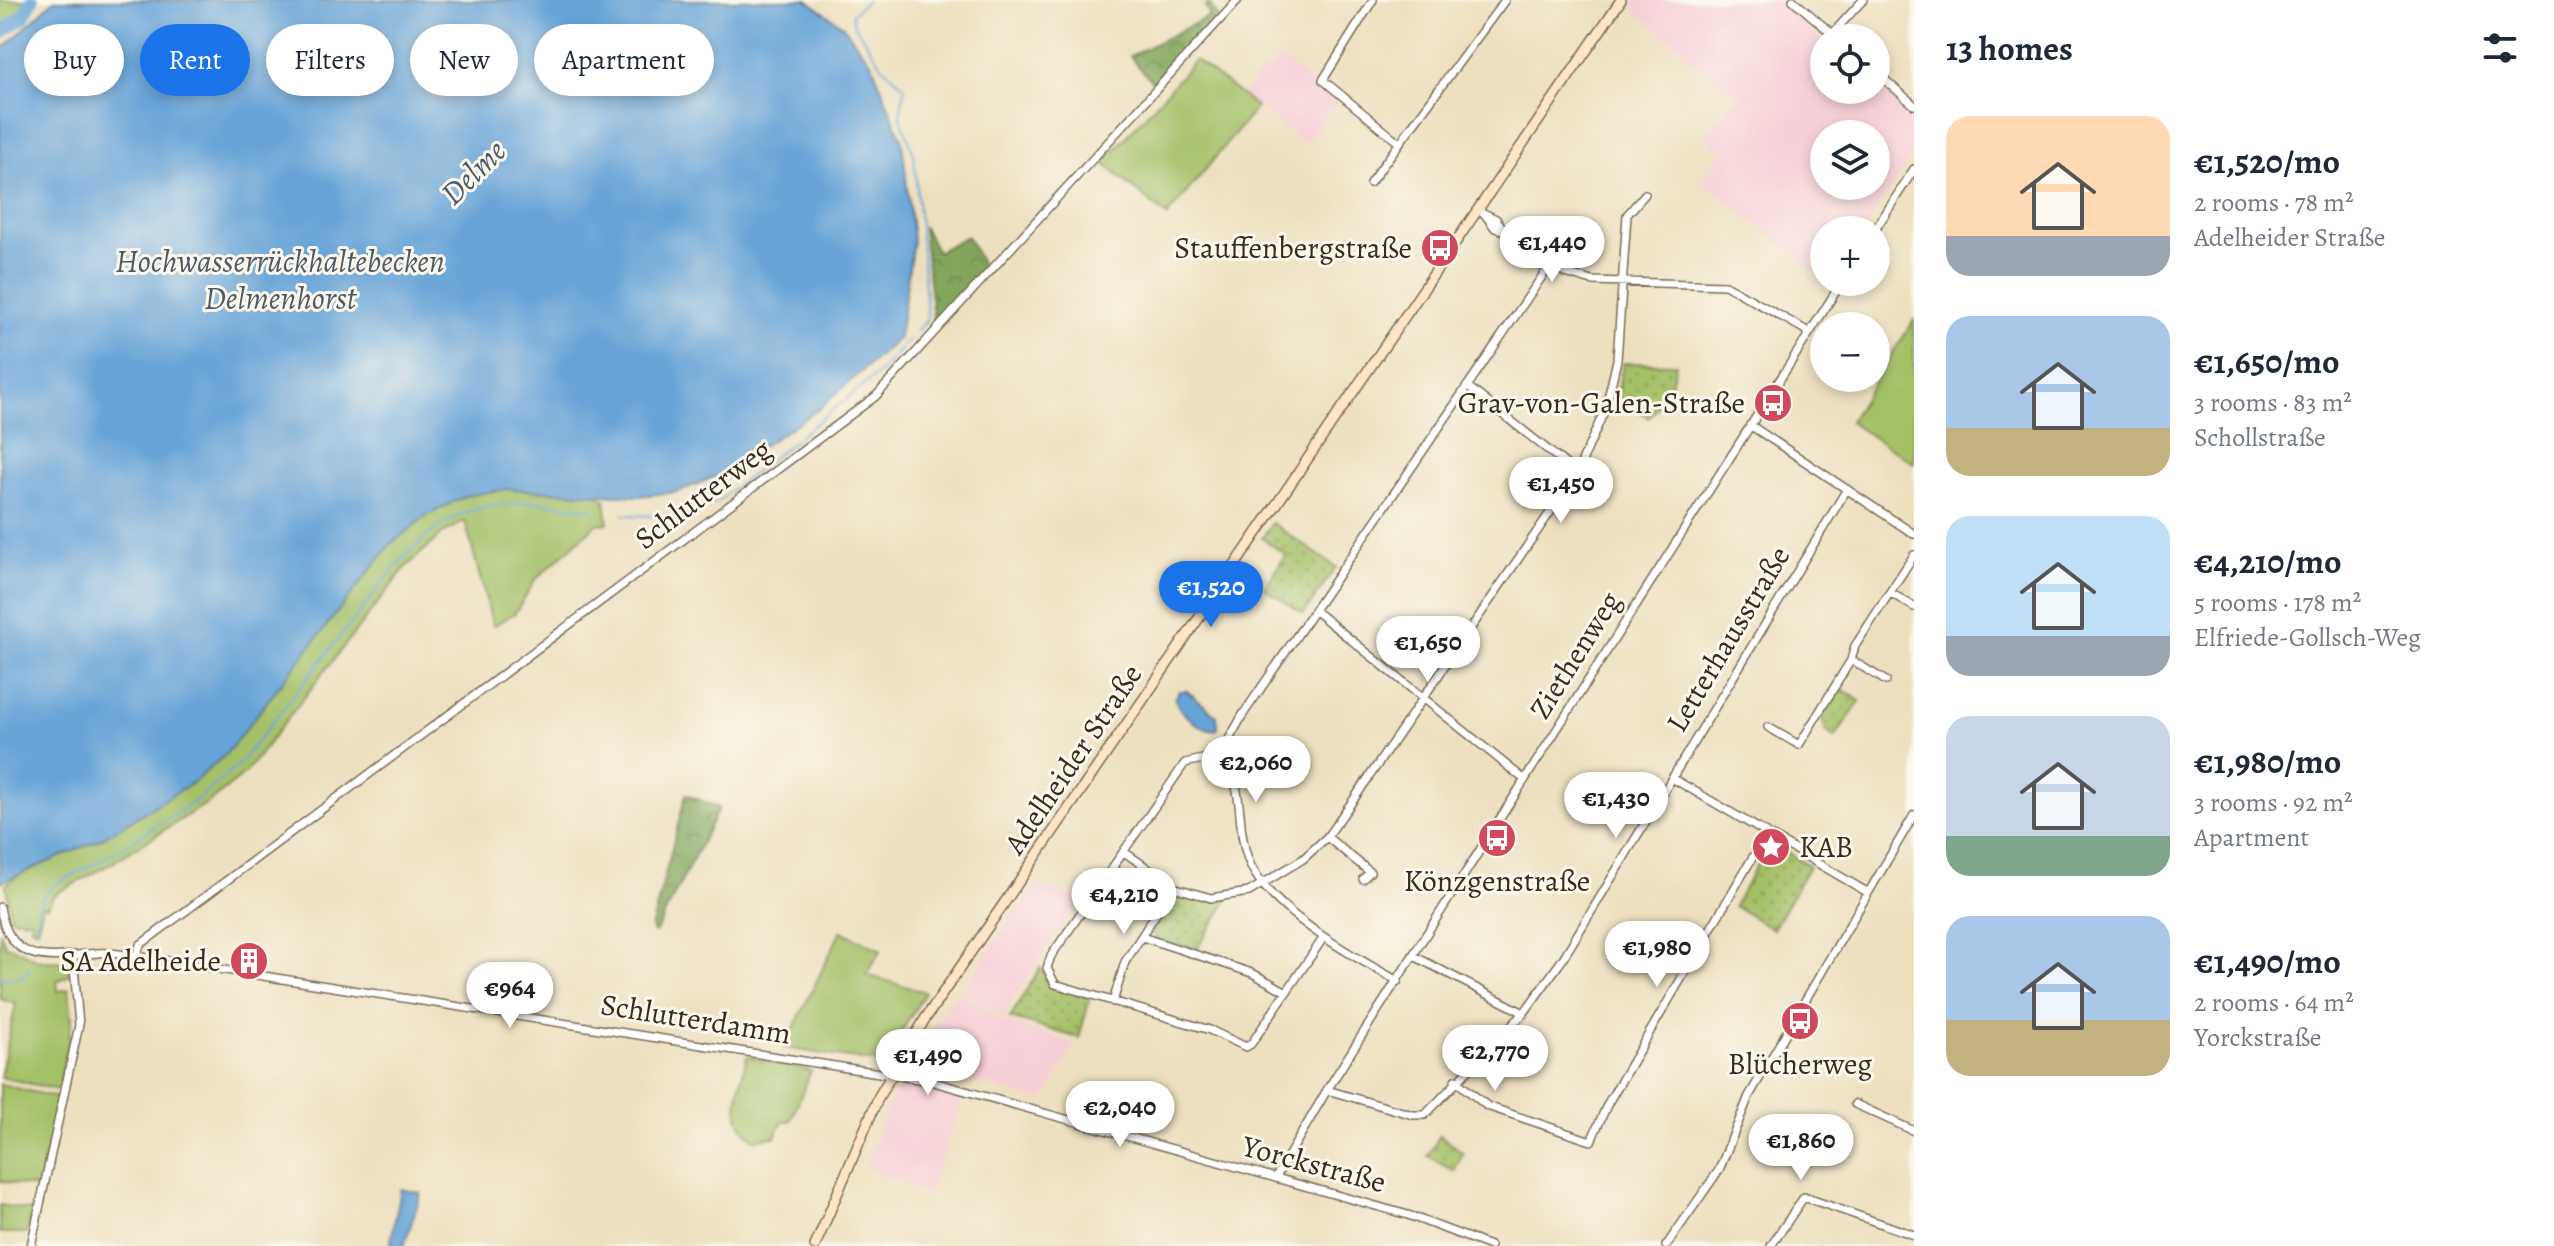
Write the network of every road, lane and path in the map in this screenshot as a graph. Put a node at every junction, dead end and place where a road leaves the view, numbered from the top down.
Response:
1 (1238, 0) edge
2 (1373, 0) edge
3 (1505, 0) edge
4 (1793, 0) edge
5 (1863, 0) edge
6 (1615, 2) edge
7 (1821, 24) edge
8 (1844, 24) edge
9 (1890, 84) edge
10 (1914, 105) edge
11 (1398, 142) junction
12 (1914, 169) edge
13 (1370, 183) dead end
14 (1645, 194) dead end
15 (1482, 213) junction
16 (1884, 216) edge
17 (1550, 265) junction
18 (1626, 282) junction
19 (1833, 296) edge
20 (1809, 332) junction
21 (1467, 386) junction
22 (1750, 425) junction
23 (1577, 473) junction
24 (1847, 489) junction
25 (1914, 534) edge
26 (1914, 555) edge
27 (1891, 593) junction
28 (1914, 607) edge
29 (1314, 610) junction
30 (1851, 660) junction
31 (1886, 681) dead end
32 (1421, 698) junction
33 (1768, 727) dead end
34 (1220, 755) junction
35 (1672, 778) junction
36 (1525, 780) junction
37 (1914, 815) edge
38 (1767, 833) junction
39 (1327, 837) junction
40 (1124, 852) junction
41 (1377, 863) dead end
42 (1143, 865) junction
43 (1112, 868) junction
44 (1370, 872) junction
45 (1363, 879) dead end
46 (1266, 884) junction
47 (1173, 887) junction
48 (1867, 892) junction
49 (0, 907) edge
50 (1142, 937) junction
51 (1324, 937) junction
52 (73, 956) junction
53 (136, 956) junction
54 (1414, 956) junction
55 (1398, 981) junction
56 (1285, 991) junction
57 (1113, 1002) junction
58 (1524, 1013) junction
59 (890, 1074) junction
60 (1455, 1080) junction
61 (1327, 1090) junction
62 (1855, 1104) dead end
63 (1914, 1131) edge
64 (1276, 1177) junction
65 (1914, 1235) edge
66 (31, 1246) edge
67 (815, 1246) edge
68 (1490, 1246) edge
69 (1666, 1246) edge
70 (1771, 1246) edge

1 - 53 street, Schlutterweg
2 - 11 street
3 - 11 street
4 - 7 street
5 - 8 street
6 - 15 main road, Adelheider Straße
9 - 10 street
11 - 13 street
12 - 16 street
14 - 18 street
15 - 17 street
15 - 59 main road, Adelheider Straße
17 - 18 street
17 - 21 street
18 - 20 street
18 - 23 street
19 - 20 street, Ziethenweg
20 - 22 street, Ziethenweg
21 - 23 street
21 - 29 street
22 - 24 street
22 - 36 street, Ziethenweg
23 - 32 street
24 - 25 street
24 - 35 street, Letterhausstraße
26 - 27 street
27 - 28 street
27 - 30 street
29 - 32 street
29 - 34 street
30 - 31 street
30 - 33 street
32 - 36 street
32 - 39 street
34 - 40 street
34 - 46 street
35 - 38 street
35 - 58 street, Letterhausstraße
36 - 54 street, Ziethenweg
37 - 48 street
38 - 48 street
38 - 60 street
39 - 44 street
39 - 46 street
40 - 42 street
40 - 43 street
41 - 44 street
42 - 43 street
42 - 47 street
43 - 57 street
44 - 45 street
46 - 47 street
46 - 51 street
47 - 50 street
48 - 69 street
49 - 52 street, Schlutterdamm
50 - 56 street
50 - 57 street
51 - 55 street
51 - 56 street
52 - 53 street, Schlutterdamm
52 - 66 street
53 - 59 street, Schlutterdamm
54 - 55 street, Ziethenweg
54 - 58 street
55 - 61 street, Ziethenweg
56 - 57 street
58 - 60 street, Letterhausstraße
59 - 64 street, Yorckstraße
59 - 67 main road, Adelheider Straße
60 - 61 street, Letterhausstraße
61 - 64 street, Ziethenweg
62 - 63 street
64 - 68 street, Yorckstraße
65 - 70 street

